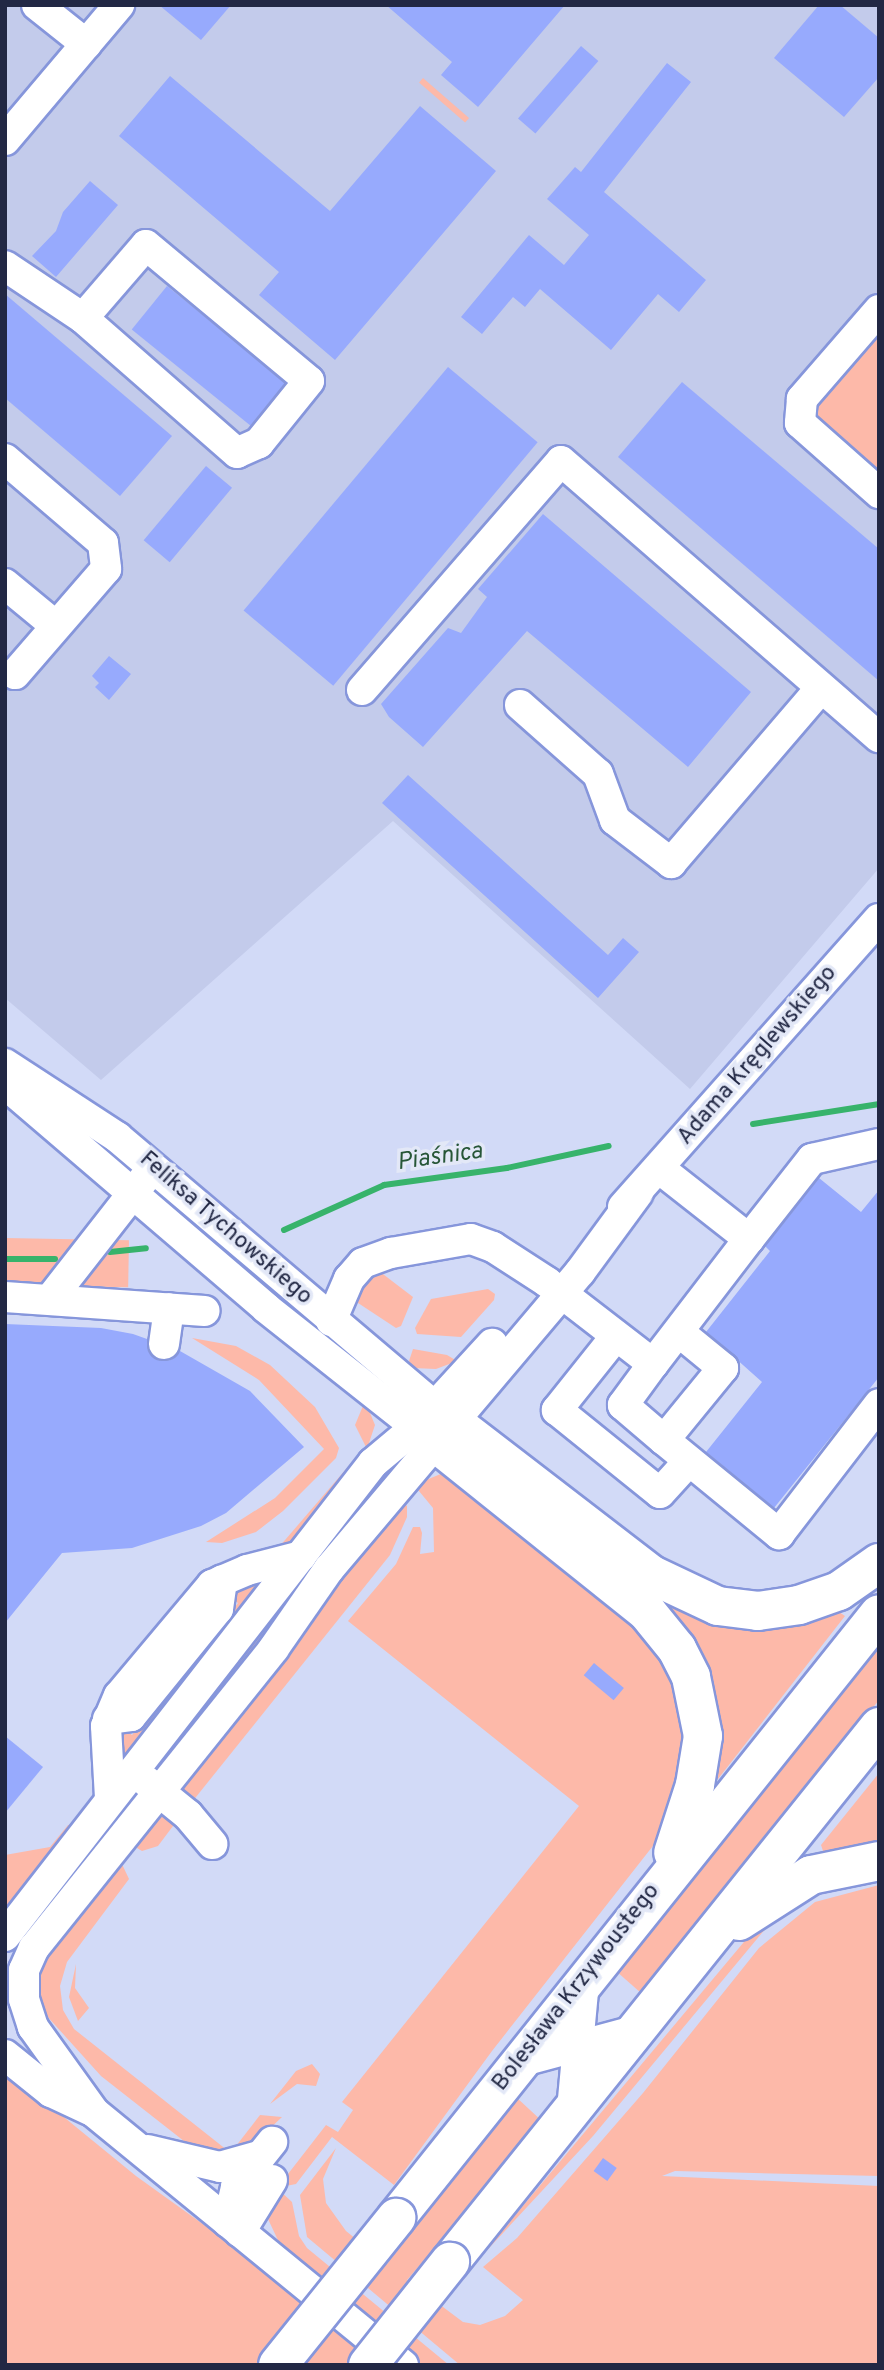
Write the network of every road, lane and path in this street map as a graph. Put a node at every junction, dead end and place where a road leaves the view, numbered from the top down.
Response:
1 (37, 5) edge
2 (119, 5) edge
3 (86, 44) junction
4 (5, 140) edge
5 (5, 266) edge
6 (879, 310) edge
7 (83, 317) junction
8 (5, 459) edge
9 (879, 492) edge
10 (5, 584) edge
11 (56, 626) junction
12 (15, 674) dead end
13 (821, 688) junction
14 (362, 690) dead end
15 (520, 705) dead end
16 (879, 737) edge
17 (879, 919) edge
18 (5, 1064) edge
19 (5, 1084) edge
20 (879, 1144) edge
21 (152, 1167) junction
22 (660, 1169) junction
23 (134, 1196) junction
24 (750, 1239) junction
25 (554, 1287) junction
26 (5, 1297) edge
27 (51, 1298) junction
28 (170, 1308) junction
29 (205, 1311) dead end
30 (331, 1321) junction
31 (679, 1332) junction
32 (615, 1336) junction
33 (164, 1344) dead end
34 (653, 1364) junction
35 (585, 1375) junction
36 (879, 1404) edge
37 (623, 1405) junction
38 (435, 1425) junction
39 (664, 1440) junction
40 (689, 1461) junction
41 (879, 1563) edge
42 (292, 1568) junction
43 (879, 1614) edge
44 (879, 1727) edge
45 (132, 1769) junction
46 (160, 1792) junction
47 (110, 1798) junction
48 (216, 1839) dead end
49 (879, 1861) edge
50 (653, 1893) junction
51 (9, 1928) edge
52 (705, 1944) junction
53 (29, 1955) junction
54 (5, 1976) edge
55 (584, 1980) junction
56 (16, 2014) edge
57 (638, 2030) junction
58 (578, 2045) junction
59 (5, 2055) edge
60 (519, 2062) junction
61 (572, 2110) junction
62 (94, 2112) junction
63 (135, 2146) junction
64 (234, 2227) junction
65 (278, 2365) edge
66 (368, 2365) edge
67 (403, 2365) edge

1 - 3 street
2 - 3 street
3 - 4 street
5 - 7 street
6 - 9 street
7 - 7 street
8 - 11 street
10 - 11 street
11 - 12 street
13 - 14 street
13 - 15 street
13 - 16 street
17 - 22 street, Adama Kręglewskiego
18 - 21 street, Feliksa Tychowskiego
19 - 23 street, Feliksa Tychowskiego
20 - 24 street
21 - 23 street
21 - 30 street, Feliksa Tychowskiego
22 - 24 street
22 - 25 street, Adama Kręglewskiego
23 - 27 street
23 - 38 street, Feliksa Tychowskiego
24 - 31 street
25 - 30 street
25 - 32 street
25 - 38 street, Adama Kręglewskiego
25 - 38 street, Adama Kręglewskiego
26 - 27 street
27 - 28 street
28 - 29 street
28 - 33 street
30 - 38 street, Feliksa Tychowskiego
31 - 34 street
31 - 39 street
32 - 34 street
32 - 35 street
34 - 37 street
35 - 37 street
35 - 40 street
36 - 40 street
37 - 39 street
38 - 41 main road
38 - 42 street
38 - 46 street
38 - 50 main road
39 - 40 street
42 - 45 street
42 - 47 street
43 - 50 main road, Bolesława Krzywoustego
44 - 52 main road
45 - 46 street
45 - 47 street
46 - 48 street
46 - 53 street
47 - 51 street
49 - 52 main road
50 - 55 main road, Bolesława Krzywoustego
52 - 57 main road
53 - 54 street
53 - 56 street
55 - 58 street
55 - 60 main road, Bolesława Krzywoustego
56 - 62 street
57 - 58 street
57 - 61 main road
58 - 60 street
58 - 61 street
59 - 62 street
60 - 65 main road, Bolesława Krzywoustego, bridge
61 - 66 main road, bridge
62 - 63 street
63 - 64 street
63 - 64 street
64 - 67 street

